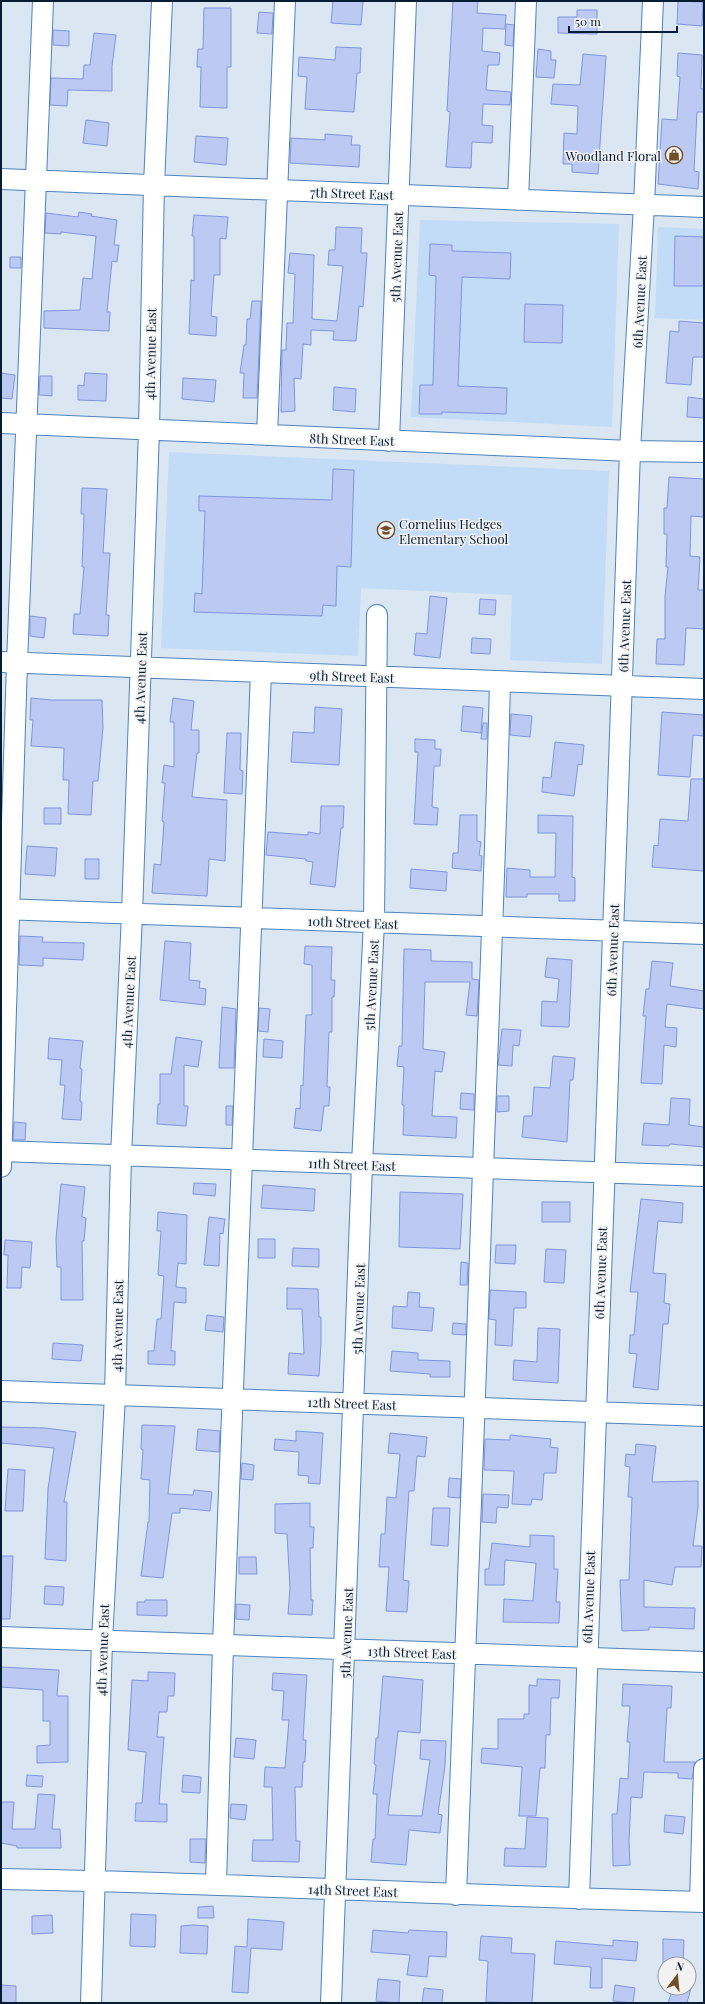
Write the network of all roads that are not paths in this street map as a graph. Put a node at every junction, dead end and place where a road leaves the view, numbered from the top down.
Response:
1 (43, 1) edge
2 (162, 1) edge
3 (285, 1) edge
4 (406, 1) edge
5 (526, 1) edge
6 (653, 1) edge
7 (1, 179) edge
8 (36, 180) junction
9 (154, 185) junction
10 (278, 190) junction
11 (398, 195) junction
12 (518, 200) junction
13 (644, 205) junction
14 (704, 207) edge
15 (1, 423) edge
16 (26, 424) junction
17 (149, 430) junction
18 (267, 435) junction
19 (389, 441) junction
20 (630, 451) junction
21 (704, 452) edge
22 (377, 615) dead end
23 (9, 663) edge
24 (141, 668) junction
25 (260, 672) junction
26 (375, 677) junction
27 (500, 682) junction
28 (622, 686) junction
29 (704, 689) edge
30 (5, 909) edge
31 (132, 914) junction
32 (250, 918) junction
33 (374, 922) junction
34 (493, 927) junction
35 (613, 931) junction
36 (704, 934) edge
37 (121, 1156) junction
38 (1, 1157) edge
39 (242, 1160) junction
40 (362, 1164) junction
41 (483, 1168) junction
42 (604, 1173) junction
43 (704, 1176) edge
44 (1, 1391) edge
45 (115, 1395) junction
46 (232, 1399) junction
47 (354, 1403) junction
48 (475, 1408) junction
49 (595, 1412) junction
50 (704, 1416) edge
51 (1, 1637) edge
52 (102, 1641) junction
53 (223, 1645) junction
54 (345, 1649) junction
55 (467, 1653) junction
56 (586, 1658) junction
57 (704, 1662) edge
58 (704, 1769) edge
59 (1, 1879) edge
60 (94, 1881) junction
61 (216, 1884) junction
62 (335, 1889) junction
63 (456, 1895) junction
64 (579, 1899) junction
65 (702, 1902) edge
66 (91, 2003) edge
67 (331, 2003) edge

1 - 8 street
2 - 9 street, 4th Avenue East
3 - 10 street
4 - 11 street, 5th Avenue East
5 - 12 street
6 - 13 street, 6th Avenue East
7 - 8 street, 7th Street East
8 - 9 street, 7th Street East
8 - 16 street
9 - 10 street, 7th Street East
9 - 17 street, 4th Avenue East
10 - 11 street, 7th Street East
10 - 18 street
11 - 12 street, 7th Street East
11 - 19 street, 5th Avenue East
12 - 13 street, 7th Street East
13 - 14 street, 7th Street East
13 - 20 street, 6th Avenue East
15 - 16 street, 8th Street East
16 - 17 street, 8th Street East
16 - 23 street
17 - 18 street, 8th Street East
17 - 24 street, 4th Avenue East
18 - 19 street, 8th Street East
19 - 20 street, 8th Street East
20 - 21 street, 8th Street East
20 - 28 street, 6th Avenue East
22 - 26 street, 5th Avenue East
23 - 24 street, 9th Street East
23 - 30 street
24 - 25 street, 9th Street East
24 - 31 street, 4th Avenue East
25 - 26 street, 9th Street East
25 - 32 street
26 - 27 street, 9th Street East
26 - 33 street, 5th Avenue East
27 - 28 street, 9th Street East
27 - 34 street
28 - 29 street, 9th Street East
28 - 35 street, 6th Avenue East
30 - 31 street, 10th Street East
30 - 38 street
31 - 32 street, 10th Street East
31 - 37 street, 4th Avenue East
32 - 33 street, 10th Street East
32 - 39 street
33 - 34 street, 10th Street East
33 - 40 street, 5th Avenue East
34 - 35 street, 10th Street East
34 - 41 street
35 - 36 street, 10th Street East
35 - 42 street, 6th Avenue East
37 - 38 street, 11th Street East
37 - 39 street, 11th Street East
37 - 45 street, 4th Avenue East
39 - 40 street, 11th Street East
39 - 46 street
40 - 41 street, 11th Street East
40 - 47 street, 5th Avenue East
41 - 42 street, 11th Street East
41 - 48 street
42 - 43 street, 11th Street East
42 - 49 street, 6th Avenue East
44 - 45 street, 12th Street East
45 - 46 street, 12th Street East
45 - 52 street, 4th Avenue East
46 - 47 street, 12th Street East
46 - 53 street
47 - 48 street, 12th Street East
47 - 54 street, 5th Avenue East
48 - 49 street, 12th Street East
48 - 55 street
49 - 50 street, 12th Street East
49 - 56 street, 6th Avenue East
51 - 52 street, 13th Street East
52 - 53 street, 13th Street East
52 - 60 street, 4th Avenue East
53 - 54 street, 13th Street East
53 - 61 street
54 - 55 street, 13th Street East
54 - 62 street, 5th Avenue East
55 - 56 street, 13th Street East
55 - 63 street
56 - 57 street, 13th Street East
56 - 64 street, 6th Avenue East
58 - 65 street
59 - 60 street, 14th Street East
60 - 61 street, 14th Street East
60 - 66 street, 4th Avenue East
61 - 62 street, 14th Street East
62 - 63 street, 14th Street East
62 - 67 street, 5th Avenue East
63 - 64 street, 14th Street East
64 - 65 street, 14th Street East

